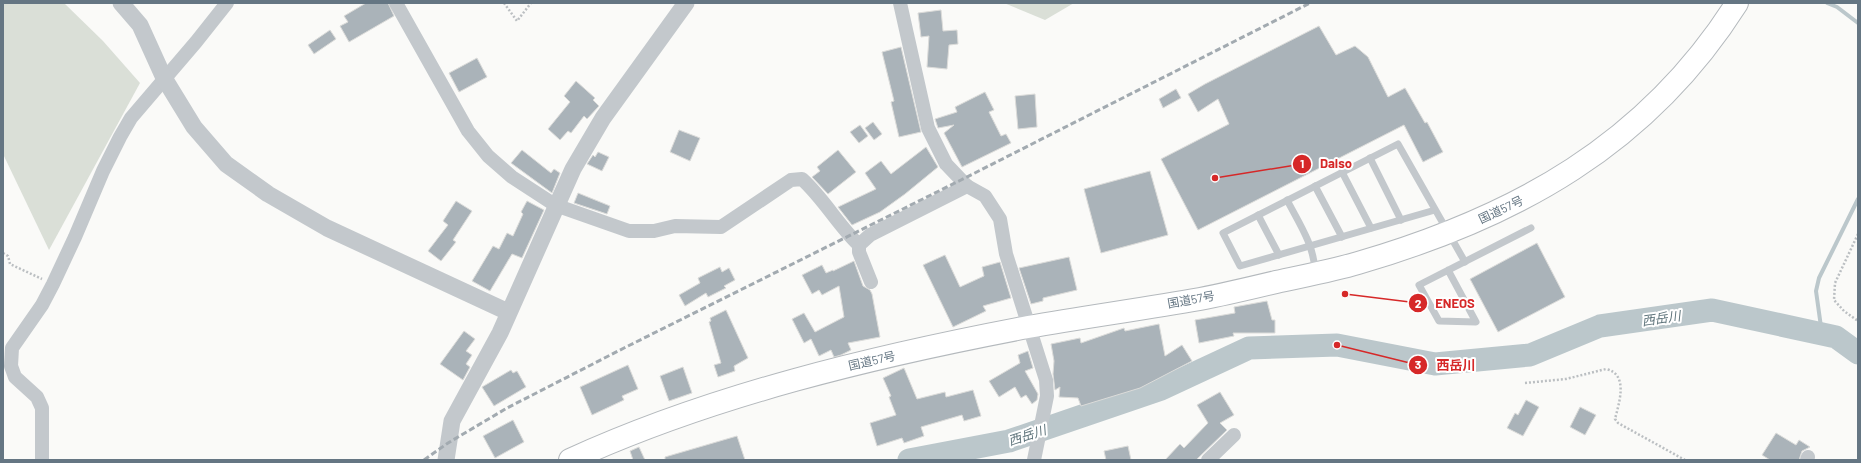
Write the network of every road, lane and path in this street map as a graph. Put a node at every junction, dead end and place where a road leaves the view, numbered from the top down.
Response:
1 (121, 3) edge
2 (227, 3) edge
3 (396, 3) edge
4 (504, 3) edge
5 (531, 3) edge
6 (686, 3) edge
7 (900, 3) edge
8 (1737, 3) edge
9 (164, 78) junction
10 (1370, 158) junction
11 (1342, 172) junction
12 (968, 186) junction
13 (1316, 186) junction
14 (1288, 200) junction
15 (555, 205) junction
16 (1435, 210) junction
17 (1258, 215) junction
18 (1402, 220) junction
19 (1371, 228) junction
20 (1531, 228) dead end
21 (1448, 233) junction
22 (1858, 234) edge
23 (1342, 237) junction
24 (859, 245) junction
25 (1311, 246) junction
26 (3, 253) edge
27 (1279, 255) junction
28 (1465, 262) junction
29 (1448, 270) junction
30 (1315, 273) junction
31 (871, 282) dead end
32 (53, 284) junction
33 (508, 312) junction
34 (1858, 321) edge
35 (1028, 327) junction
36 (1525, 383) dead end
37 (1234, 435) dead end
38 (42, 460) edge
39 (446, 460) edge
40 (570, 460) edge
41 (1034, 460) edge
42 (1208, 460) edge
43 (1685, 460) edge

1 - 9 street
2 - 9 street
3 - 15 street
4 - 5 path
6 - 15 street
7 - 12 street
8 - 21 highway, 国道57号
9 - 32 street
9 - 33 street
10 - 11 lane
10 - 16 lane
10 - 18 lane
11 - 13 lane
11 - 19 lane
12 - 24 street
12 - 35 street
13 - 14 lane
13 - 23 lane
14 - 17 lane
14 - 25 lane
15 - 24 street
15 - 33 street
16 - 18 lane
16 - 21 lane
17 - 27 lane
17 - 27 lane
18 - 19 lane
19 - 23 lane
20 - 28 lane
21 - 28 lane
21 - 30 highway, 国道57号
22 - 34 path
23 - 25 lane
24 - 31 street
25 - 27 lane
25 - 30 lane
26 - 32 path
28 - 29 lane
29 - 29 lane
30 - 35 highway, 国道57号
32 - 38 street
33 - 39 street
35 - 40 highway, 国道57号
35 - 41 street
36 - 43 path
37 - 42 street

